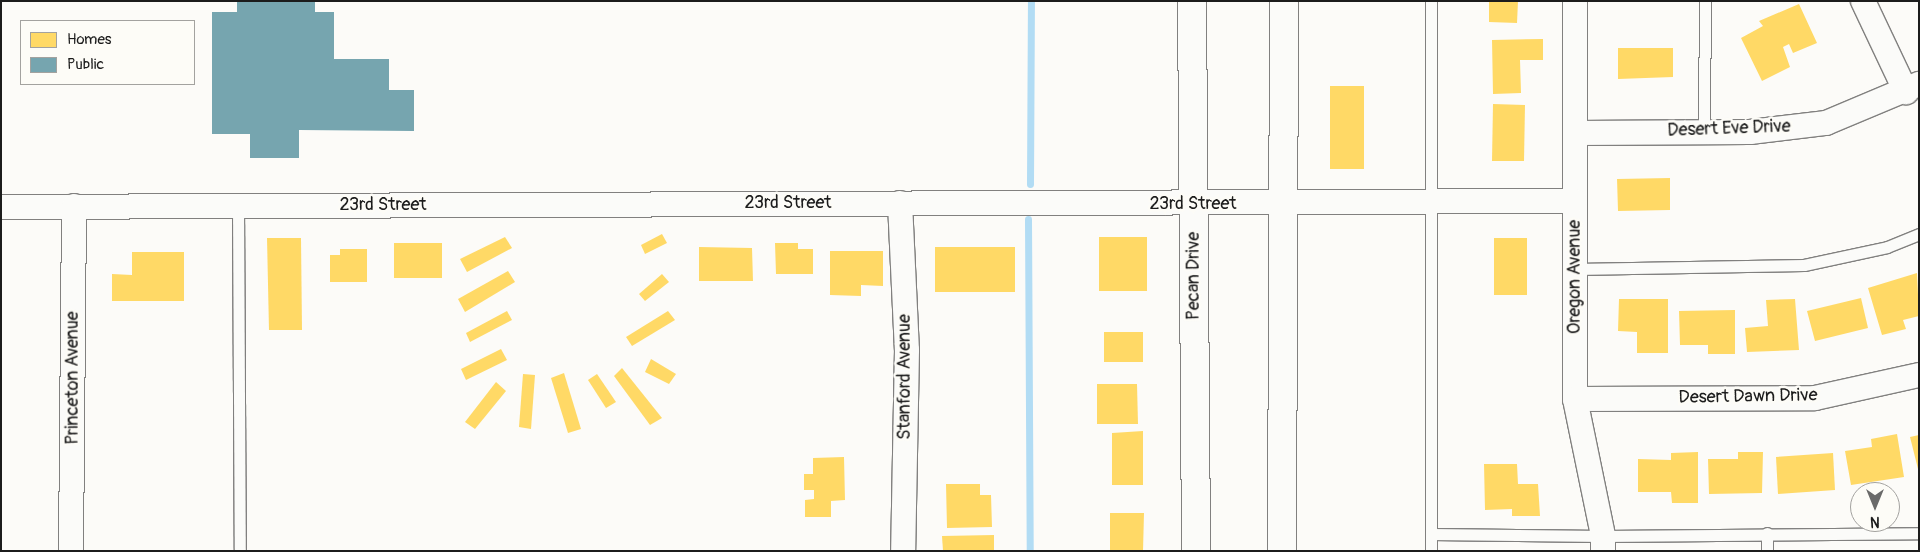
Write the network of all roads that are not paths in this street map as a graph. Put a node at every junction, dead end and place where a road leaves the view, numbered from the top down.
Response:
1 (1192, 1) edge
2 (1284, 1) edge
3 (1431, 1) edge
4 (1575, 1) edge
5 (1705, 1) edge
6 (1863, 1) edge
7 (1913, 88) edge
8 (1704, 132) junction
9 (1576, 133) junction
10 (1574, 202) junction
11 (900, 203) junction
12 (1431, 203) junction
13 (1194, 204) junction
14 (1284, 204) junction
15 (74, 206) junction
16 (238, 206) junction
17 (1, 207) edge
18 (1919, 234) edge
19 (1574, 269) junction
20 (1919, 375) edge
21 (1575, 399) junction
22 (1767, 533) junction
23 (1919, 533) edge
24 (1431, 534) junction
25 (1603, 544) edge
26 (71, 551) edge
27 (240, 551) edge
28 (903, 551) edge
29 (1196, 551) edge
30 (1282, 551) edge
31 (1431, 551) edge
32 (1767, 551) edge

1 - 13 main road, Pecan Drive
2 - 14 main road
3 - 12 lane
4 - 9 street, Oregon Avenue
5 - 8 lane
6 - 7 street, Desert Eve Drive
7 - 8 street, Desert Eve Drive
8 - 9 street, Desert Eve Drive
9 - 10 street, Oregon Avenue
10 - 12 street, 23rd Street
10 - 19 street, Oregon Avenue
11 - 13 street, 23rd Street
11 - 16 street, 23rd Street
11 - 28 street, Stanford Avenue
12 - 14 street, 23rd Street
12 - 24 lane
13 - 14 street, 23rd Street
13 - 29 main road, Pecan Drive
14 - 30 main road
15 - 16 street, 23rd Street
15 - 17 street, 23rd Street
15 - 26 street, Princeton Avenue
16 - 27 lane
18 - 19 lane
19 - 21 street, Oregon Avenue
20 - 21 street, Desert Dawn Drive
21 - 25 street, Oregon Avenue
22 - 23 lane
22 - 25 lane
22 - 32 lane
24 - 25 lane
24 - 31 lane

